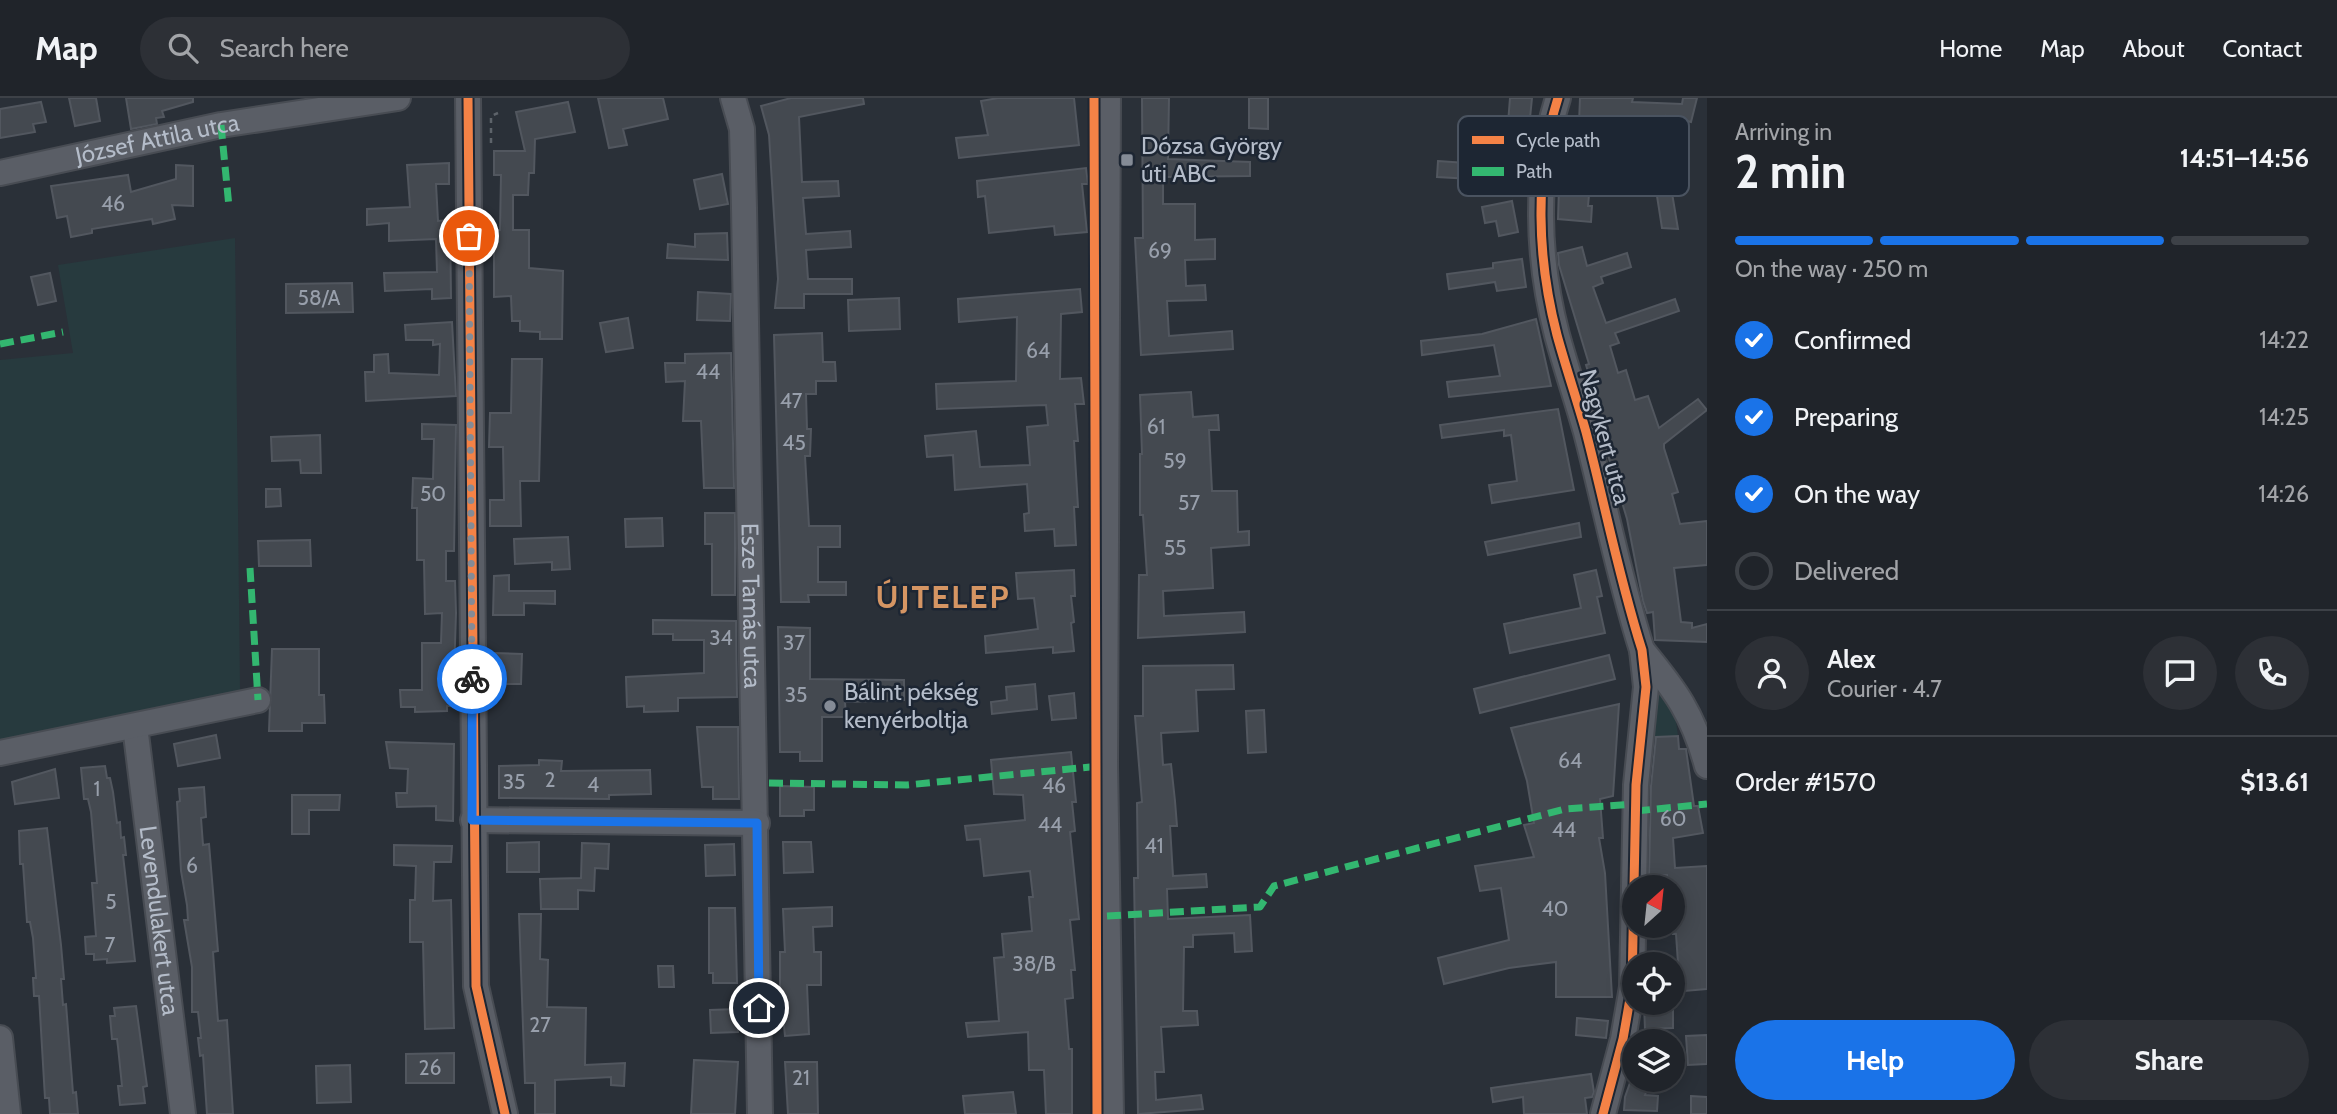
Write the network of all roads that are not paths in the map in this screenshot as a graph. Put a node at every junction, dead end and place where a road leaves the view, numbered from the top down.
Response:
1 (398, 98) edge
2 (468, 98) edge
3 (733, 98) edge
4 (1108, 98) edge
5 (1558, 98) edge
6 (1554, 116) edge
7 (0, 173) edge
8 (1542, 196) edge
9 (1642, 650) junction
10 (258, 701) dead end
11 (135, 726) junction
12 (0, 754) edge
13 (1707, 766) edge
14 (472, 820) junction
15 (757, 823) junction
16 (0, 1038) edge
17 (8, 1114) edge
18 (183, 1114) edge
19 (505, 1114) edge
20 (760, 1114) edge
21 (1111, 1114) edge
22 (1603, 1114) edge

1 - 7 street, József Attila utca
2 - 14 street
3 - 15 street, Esze Tamás utca
4 - 21 street
5 - 6 street, Nagykert utca
8 - 9 street, Nagykert utca
9 - 13 street, Nagykert utca
9 - 22 street, Nagykert utca
10 - 11 street
11 - 12 street
11 - 18 street, Levendulakert utca
14 - 15 street
14 - 19 street
15 - 20 street, Esze Tamás utca
16 - 17 street

